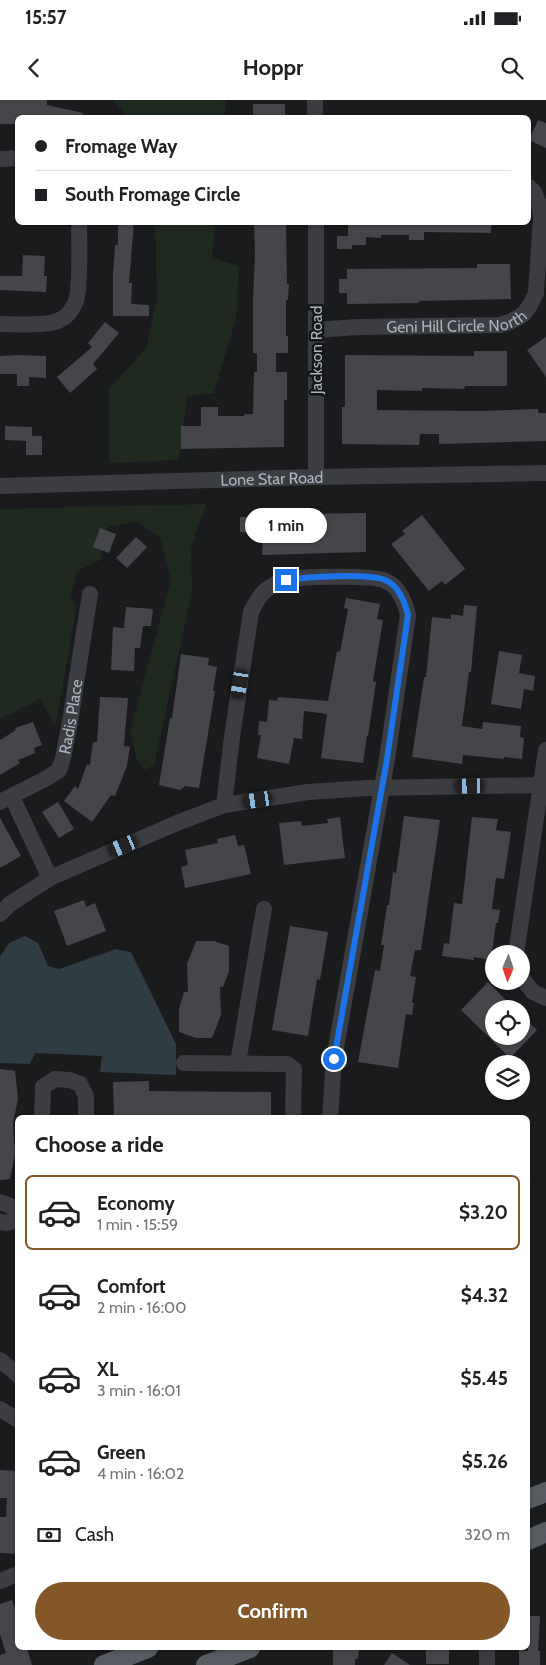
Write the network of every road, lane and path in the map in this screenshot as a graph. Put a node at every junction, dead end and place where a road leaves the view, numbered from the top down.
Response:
1 (315, 100) edge
2 (315, 115) edge
3 (15, 158) edge
4 (0, 159) edge
5 (531, 189) edge
6 (79, 225) edge
7 (316, 225) edge
8 (0, 324) edge
9 (317, 330) junction
10 (546, 473) edge
11 (316, 477) junction
12 (0, 486) edge
13 (90, 594) dead end
14 (546, 750) edge
15 (544, 785) edge
16 (381, 788) junction
17 (6, 800) edge
18 (224, 805) junction
19 (50, 878) junction
20 (264, 909) dead end
21 (0, 914) edge
22 (517, 945) edge
23 (530, 987) edge
24 (546, 998) edge
25 (184, 1062) dead end
26 (238, 1063) junction
27 (42, 1115) edge
28 (86, 1115) edge
29 (293, 1115) edge
30 (330, 1115) edge
31 (0, 1202) edge
32 (15, 1210) edge
33 (15, 1221) edge
34 (0, 1222) edge
35 (0, 1360) edge
36 (15, 1371) edge
37 (0, 1409) edge
38 (15, 1418) edge
39 (546, 1492) edge
40 (530, 1498) edge
41 (546, 1532) edge
42 (530, 1539) edge
43 (15, 1575) edge
44 (0, 1581) edge
45 (143, 1650) edge
46 (240, 1650) edge
47 (488, 1650) edge
48 (104, 1665) edge
49 (206, 1665) edge
50 (487, 1665) edge

1 - 2 street
3 - 4 street
5 - 9 street, Geni Hill Circle North
6 - 8 street
7 - 9 street, Jackson Road
9 - 11 street, Jackson Road
10 - 11 street, Lone Star Road
11 - 12 street, Lone Star Road
13 - 17 street, Radis Place
14 - 15 street
15 - 16 street
15 - 22 street
16 - 18 street
16 - 18 street
16 - 30 street
17 - 19 street
18 - 19 street
19 - 21 street
20 - 26 street
23 - 24 street
25 - 26 street
26 - 29 street
27 - 28 street
31 - 32 street
33 - 34 street
35 - 36 street
37 - 38 street
39 - 40 main road
41 - 42 main road
43 - 44 street
45 - 48 main road
46 - 49 main road
47 - 50 street

